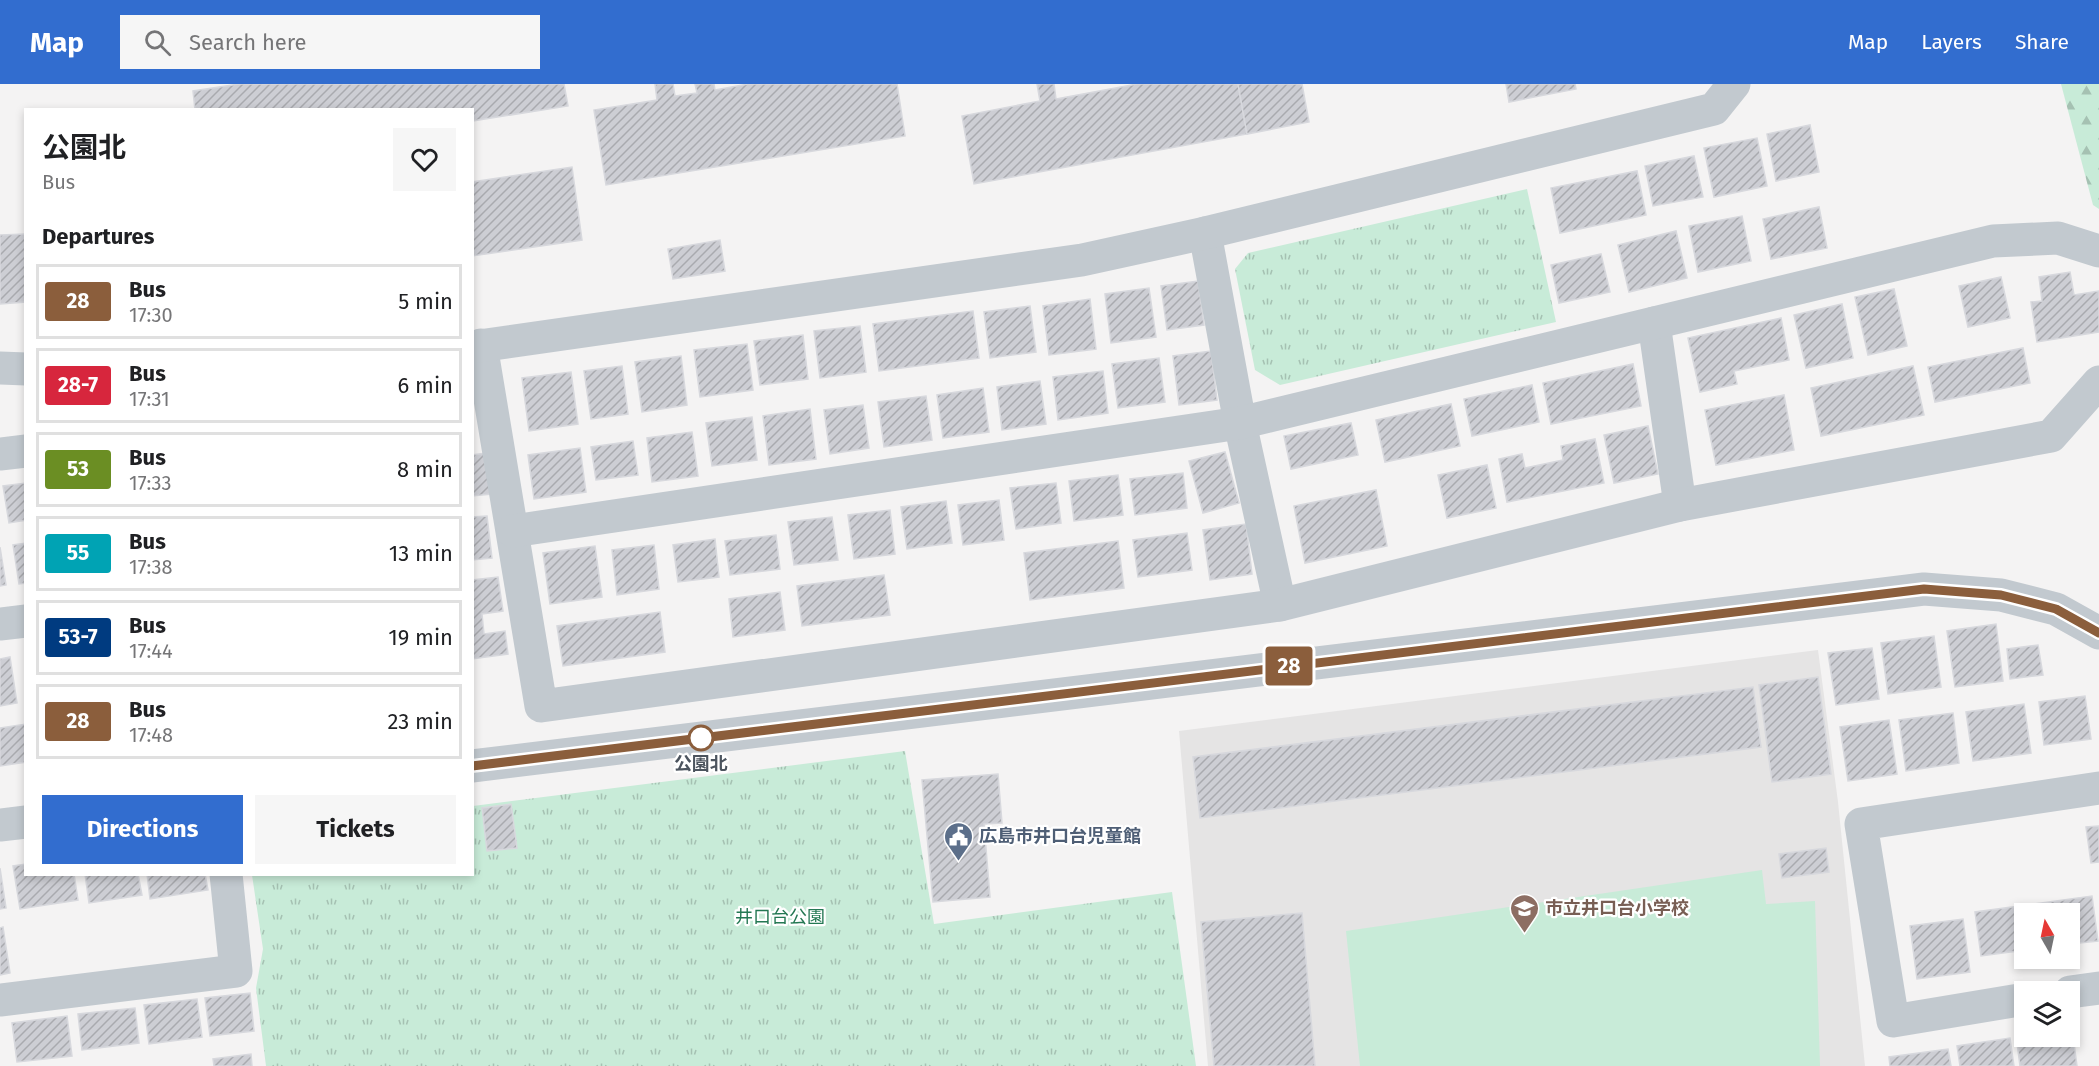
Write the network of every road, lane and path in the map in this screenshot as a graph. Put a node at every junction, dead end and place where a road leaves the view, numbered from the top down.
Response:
1 (1734, 84) edge
2 (1205, 232) junction
3 (2099, 251) edge
4 (1654, 323) junction
5 (477, 346) edge
6 (0, 368) edge
7 (24, 369) edge
8 (2099, 382) edge
9 (1240, 423) junction
10 (24, 451) edge
11 (0, 454) edge
12 (1680, 505) junction
13 (513, 531) junction
14 (1280, 604) junction
15 (24, 621) edge
16 (0, 624) edge
17 (2099, 633) edge
18 (474, 766) edge
19 (2099, 788) edge
20 (24, 822) edge
21 (0, 825) edge
22 (226, 876) edge
23 (2099, 988) edge
24 (2080, 991) edge
25 (0, 1000) edge
26 (2014, 1001) edge

1 - 2 street
2 - 5 street
2 - 9 street
3 - 4 street
4 - 9 street
4 - 12 street
5 - 13 street
6 - 7 street
8 - 12 street
9 - 13 street
9 - 14 street
10 - 11 street
12 - 14 street
13 - 14 street
15 - 16 street
17 - 18 street
19 - 26 street
20 - 21 street
22 - 25 street
23 - 24 street

